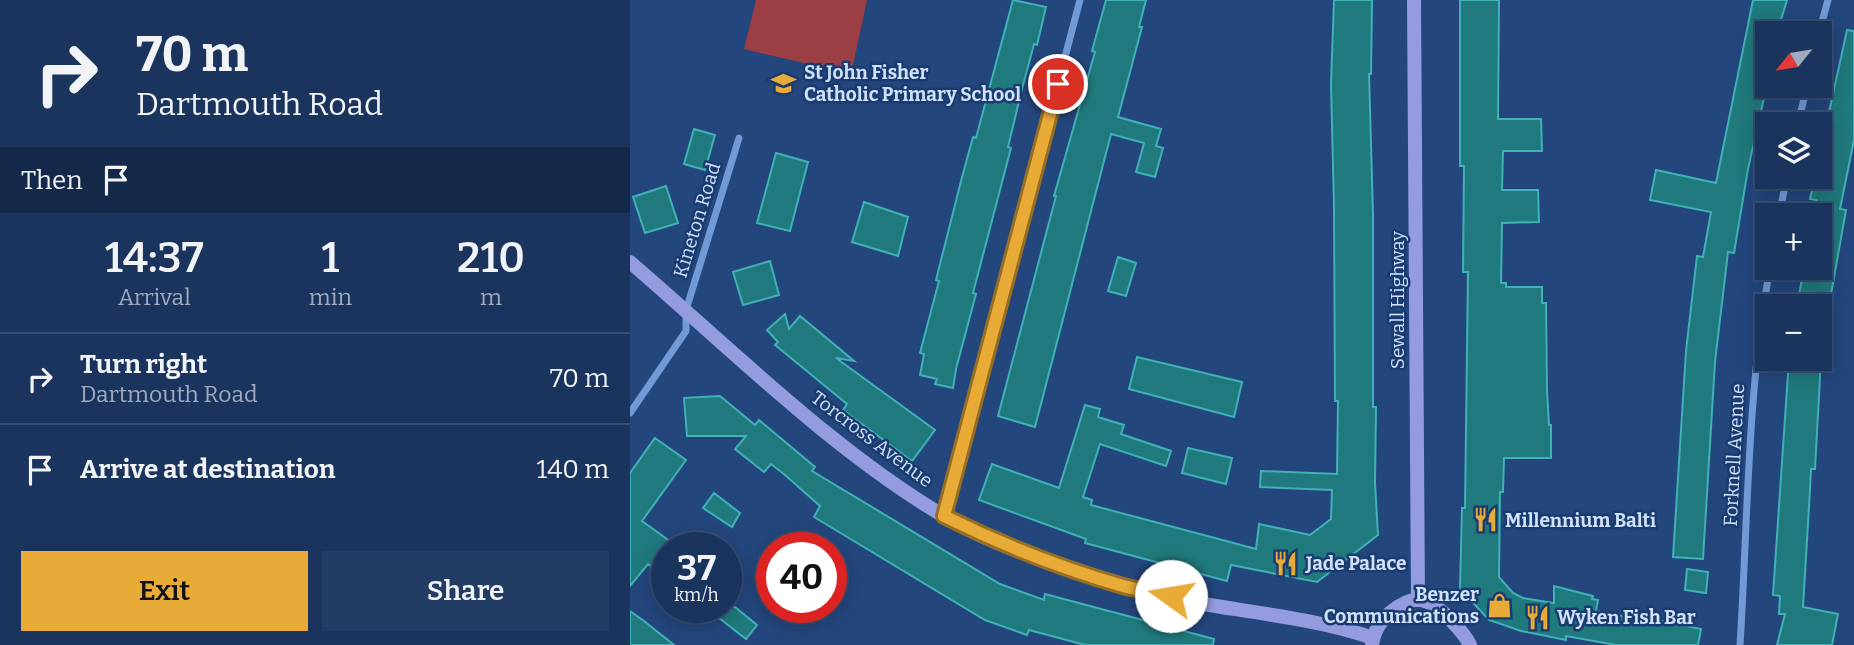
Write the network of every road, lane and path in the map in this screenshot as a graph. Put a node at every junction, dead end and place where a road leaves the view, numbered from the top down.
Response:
1 (1080, 0) edge
2 (1414, 0) edge
3 (1828, 0) edge
4 (1822, 21) edge
5 (738, 138) dead end
6 (630, 261) edge
7 (1768, 280) edge
8 (687, 310) junction
9 (630, 413) edge
10 (944, 516) junction
11 (1418, 600) junction
12 (1372, 642) edge
13 (1470, 645) edge
14 (1740, 645) edge

1 - 10 street
2 - 11 street, Sewall Highway
3 - 4 street
5 - 8 street, Kineton Road
6 - 8 street, Torcross Avenue
7 - 14 street, Forknell Avenue
8 - 9 street, Kineton Road
8 - 10 street, Torcross Avenue
10 - 12 street, Torcross Avenue
11 - 12 street
11 - 13 street

